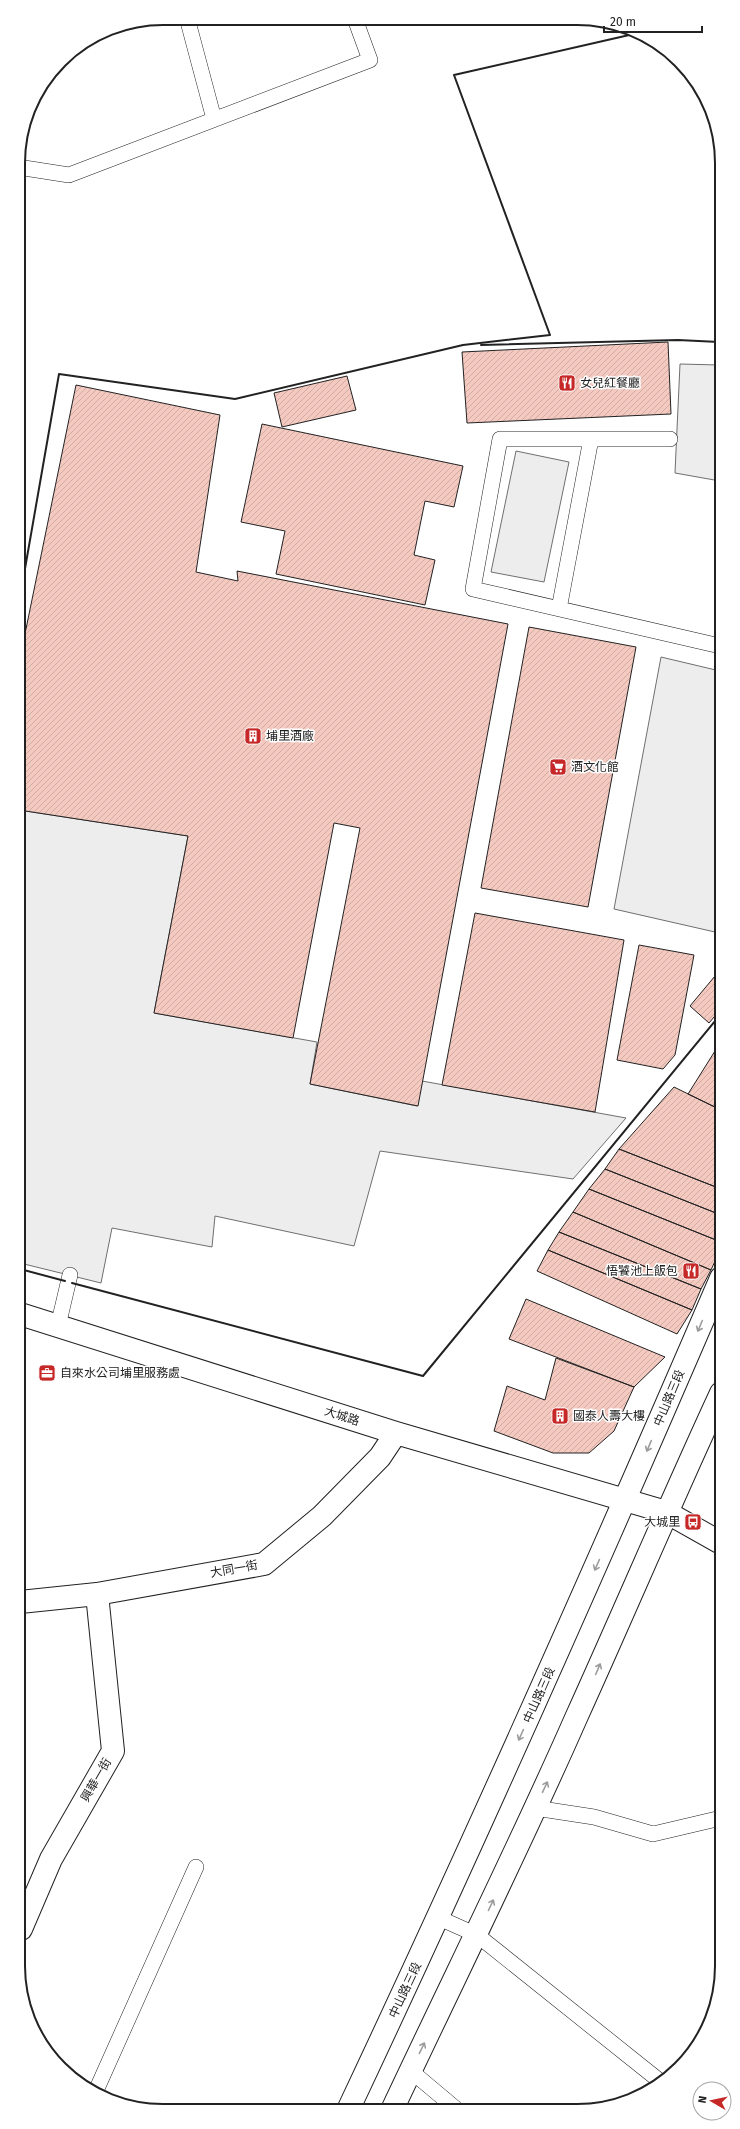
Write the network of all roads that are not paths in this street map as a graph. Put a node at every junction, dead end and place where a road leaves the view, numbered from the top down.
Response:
1 (189, 25) edge
2 (357, 25) edge
3 (214, 119) junction
4 (25, 168) edge
5 (591, 439) junction
6 (670, 439) dead end
7 (559, 609) junction
8 (715, 645) edge
9 (70, 1275) dead end
10 (715, 1292) edge
11 (25, 1316) edge
12 (58, 1326) junction
13 (715, 1406) edge
14 (396, 1433) junction
15 (625, 1501) junction
16 (666, 1512) junction
17 (715, 1540) edge
18 (97, 1594) junction
19 (25, 1601) edge
20 (535, 1808) junction
21 (715, 1820) edge
22 (196, 1867) dead end
23 (439, 1918) junction
24 (25, 1920) edge
25 (477, 1935) junction
26 (411, 2071) junction
27 (656, 2078) edge
28 (97, 2087) edge
29 (351, 2104) edge
30 (395, 2104) edge
31 (450, 2104) edge

1 - 3 lane
2 - 3 lane
3 - 4 lane
5 - 6 lane
5 - 7 lane
5 - 7 lane
7 - 8 lane
9 - 12 lane
10 -> 15 street, 中山路三段
11 - 12 street, 大城路
12 - 14 street, 大城路
13 - 16 street
14 - 15 street, 大城路
14 - 18 street, 大同一街
15 - 16 street, 大城路
15 -> 23 street, 中山路三段
16 - 17 street, 大城路
20 -> 16 street
18 - 19 street, 大同一街
18 - 24 street, 興華一街
20 - 21 lane
25 -> 20 street
22 - 28 lane
23 - 25 lane
23 - 29 street, 中山路三段
26 -> 25 street
25 - 27 lane
26 - 30 street
26 - 31 lane

